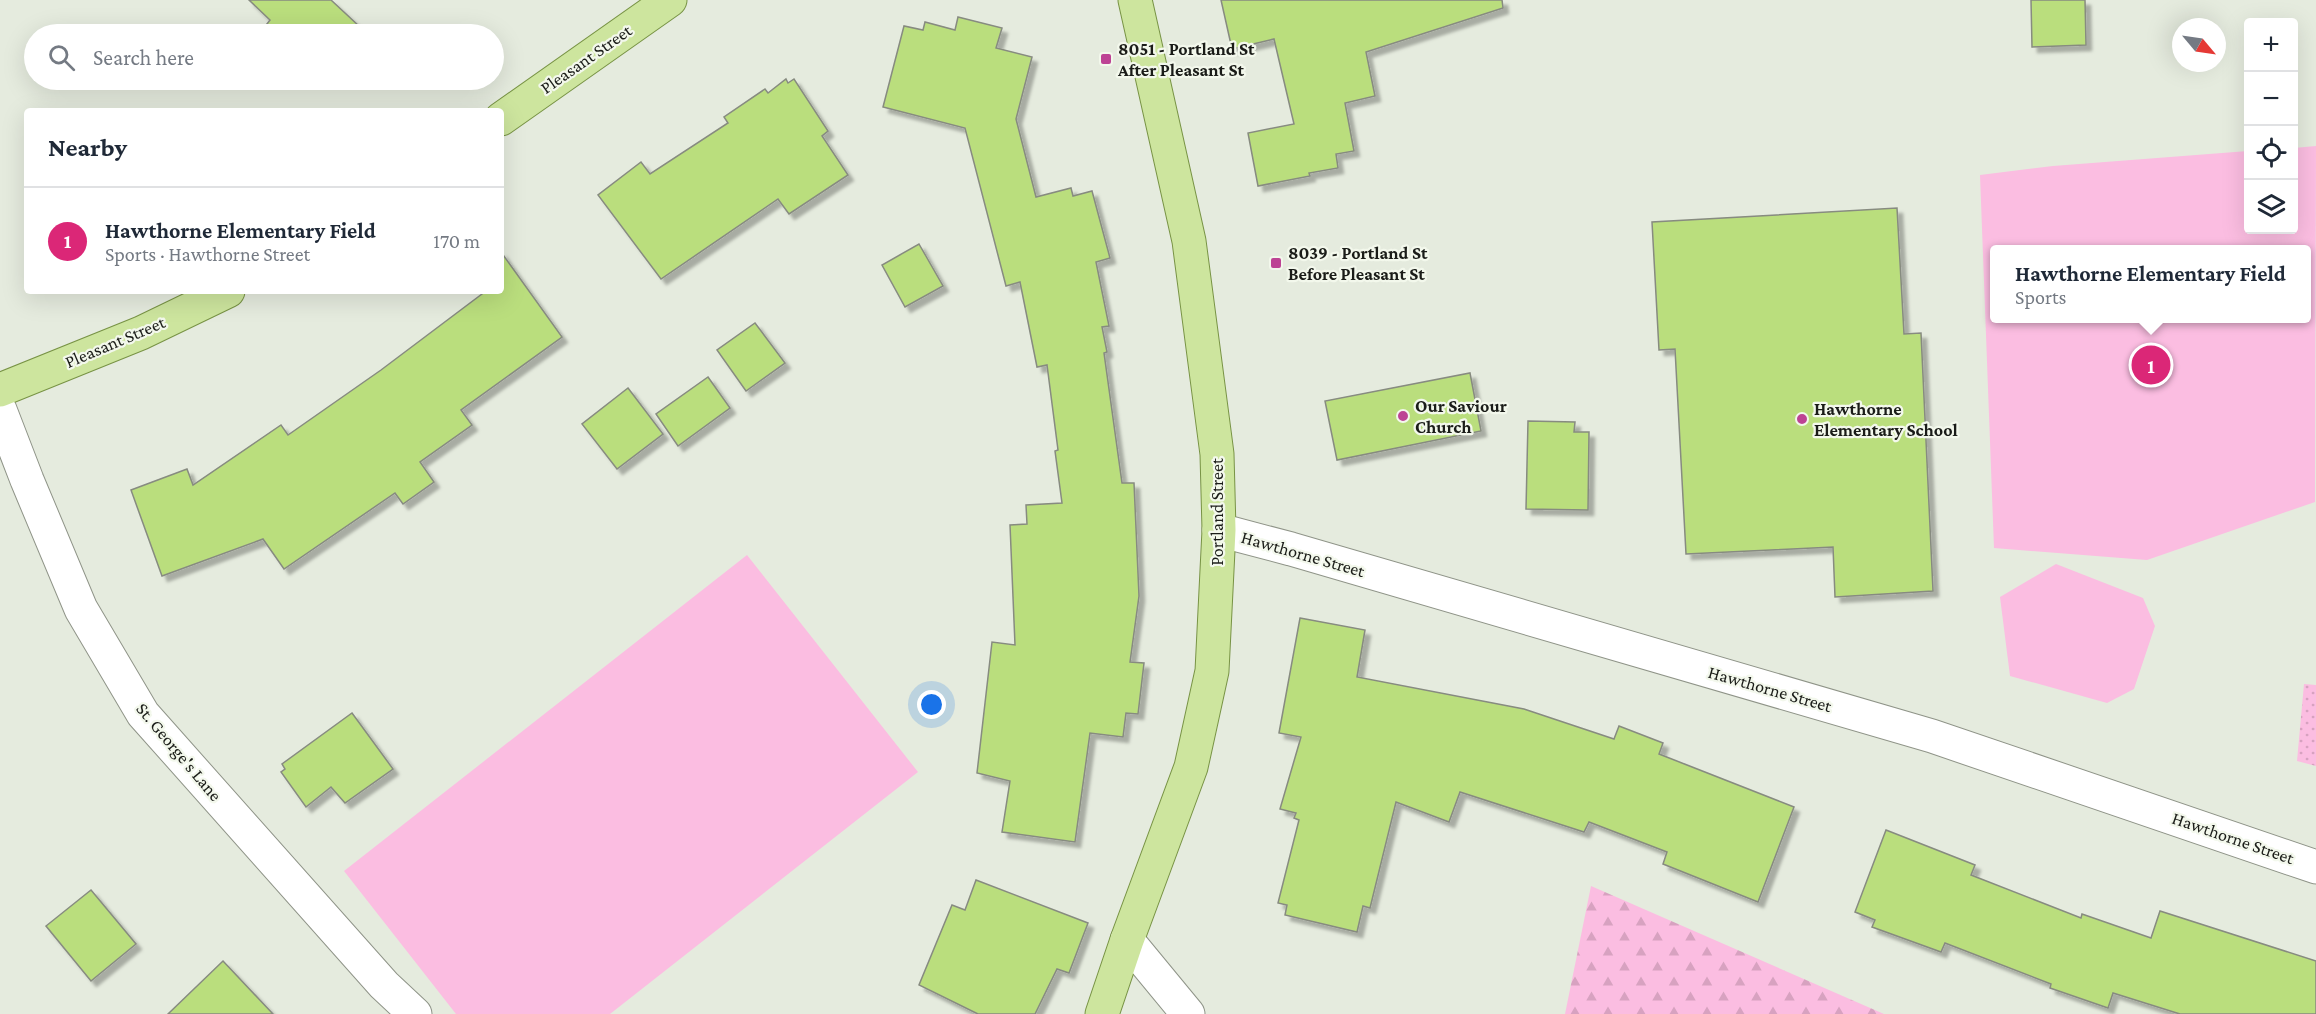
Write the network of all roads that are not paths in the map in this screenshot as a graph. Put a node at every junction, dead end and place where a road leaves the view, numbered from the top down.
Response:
1 (670, 0) edge
2 (1135, 0) edge
3 (504, 116) edge
4 (222, 294) edge
5 (0, 390) edge
6 (0, 410) edge
7 (1218, 530) junction
8 (2316, 867) edge
9 (1127, 940) junction
10 (415, 1014) edge
11 (1102, 1014) edge
12 (1188, 1014) edge

1 - 3 main road, Pleasant Street
2 - 7 main road, Portland Street
4 - 5 main road, Pleasant Street
6 - 10 street, St. George's Lane
7 - 8 street, Hawthorne Street
7 - 9 main road, Portland Street
9 - 11 main road, Portland Street
9 - 12 street

